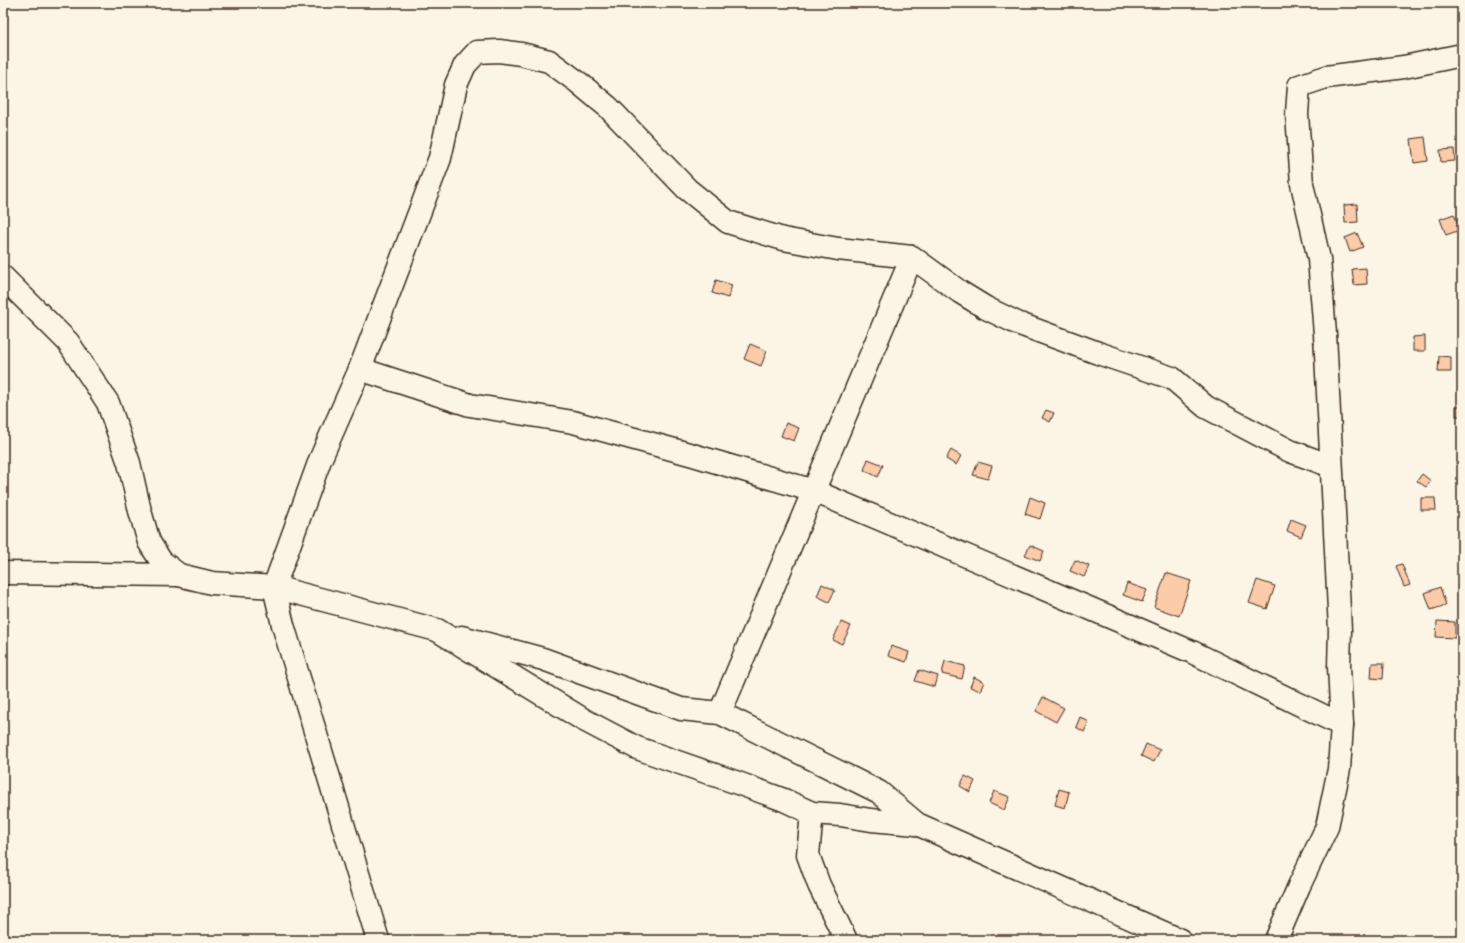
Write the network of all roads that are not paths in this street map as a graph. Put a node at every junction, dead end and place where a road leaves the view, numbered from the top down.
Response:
1 (1462, 55) edge
2 (912, 257) junction
3 (3, 277) edge
4 (360, 369) junction
5 (1331, 466) junction
6 (814, 491) junction
7 (3, 573) edge
8 (179, 575) junction
9 (274, 587) junction
10 (437, 630) junction
11 (720, 713) junction
12 (1342, 725) junction
13 (812, 813) junction
14 (917, 824) junction
15 (378, 940) edge
16 (846, 940) edge
17 (1180, 940) edge
18 (1276, 940) edge

1 - 5 street
2 - 4 street
2 - 5 street
2 - 6 street
3 - 8 street
4 - 6 street
4 - 9 street
5 - 12 street
6 - 11 street
6 - 12 street
7 - 8 street
8 - 9 street
9 - 10 street
9 - 15 street
10 - 11 street
10 - 13 street
11 - 14 street
12 - 18 street
13 - 14 street
13 - 16 street
14 - 17 street

